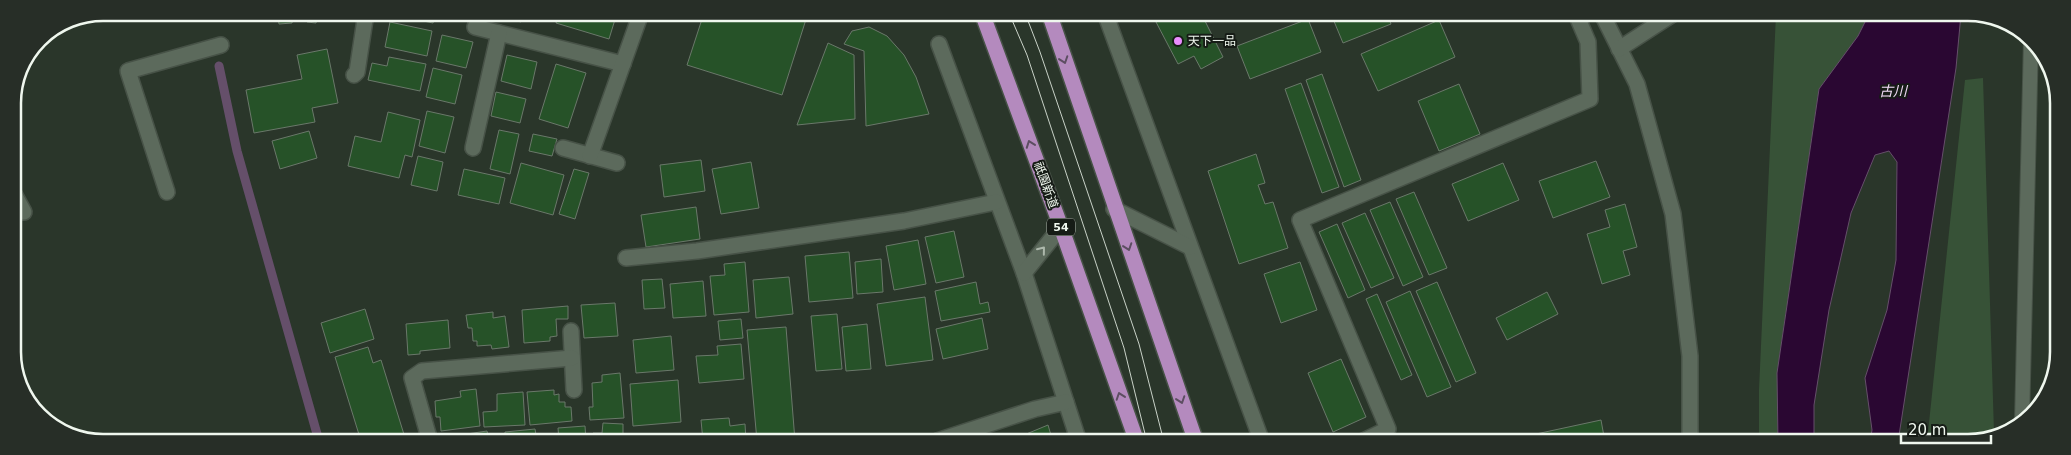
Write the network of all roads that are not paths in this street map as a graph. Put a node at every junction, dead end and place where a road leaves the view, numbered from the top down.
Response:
1 (365, 21) edge
2 (637, 21) edge
3 (985, 21) edge
4 (1052, 21) edge
5 (1108, 21) edge
6 (1579, 21) edge
7 (1605, 21) edge
8 (1663, 21) edge
9 (474, 27) dead end
10 (499, 33) junction
11 (939, 44) dead end
12 (221, 45) dead end
13 (1619, 49) junction
14 (2031, 51) edge
15 (623, 64) junction
16 (354, 76) dead end
17 (473, 148) dead end
18 (563, 148) dead end
19 (590, 156) junction
20 (617, 163) dead end
21 (167, 192) dead end
22 (996, 202) junction
23 (21, 207) edge
24 (1114, 209) junction
25 (24, 212) dead end
26 (1061, 226) junction
27 (1190, 247) junction
28 (626, 258) dead end
29 (1024, 273) junction
30 (571, 331) dead end
31 (572, 358) junction
32 (574, 390) dead end
33 (1066, 402) junction
34 (2022, 413) edge
35 (428, 434) edge
36 (961, 434) edge
37 (1076, 434) edge
38 (1134, 434) edge
39 (1193, 434) edge
40 (1259, 434) edge
41 (1378, 434) edge
42 (1690, 434) edge

1 - 16 street
2 - 15 street
26 -> 3 highway, 祇園新道 / 54
4 -> 24 highway
5 - 27 street
6 - 41 street
7 - 13 street
8 - 13 street
9 - 10 street
10 - 15 street
10 - 17 street
11 - 22 street
12 - 21 street
13 - 42 street
14 - 34 lane
15 - 19 street
18 - 19 street
19 - 20 street
22 - 28 street
22 - 29 street
23 - 25 street
24 - 27 street
24 -> 39 highway
29 -> 26 street
38 -> 26 highway, 祇園新道 / 54
27 - 40 street
29 - 33 street
30 - 31 street
31 - 32 street
31 - 35 street
33 - 36 street
33 - 37 street

